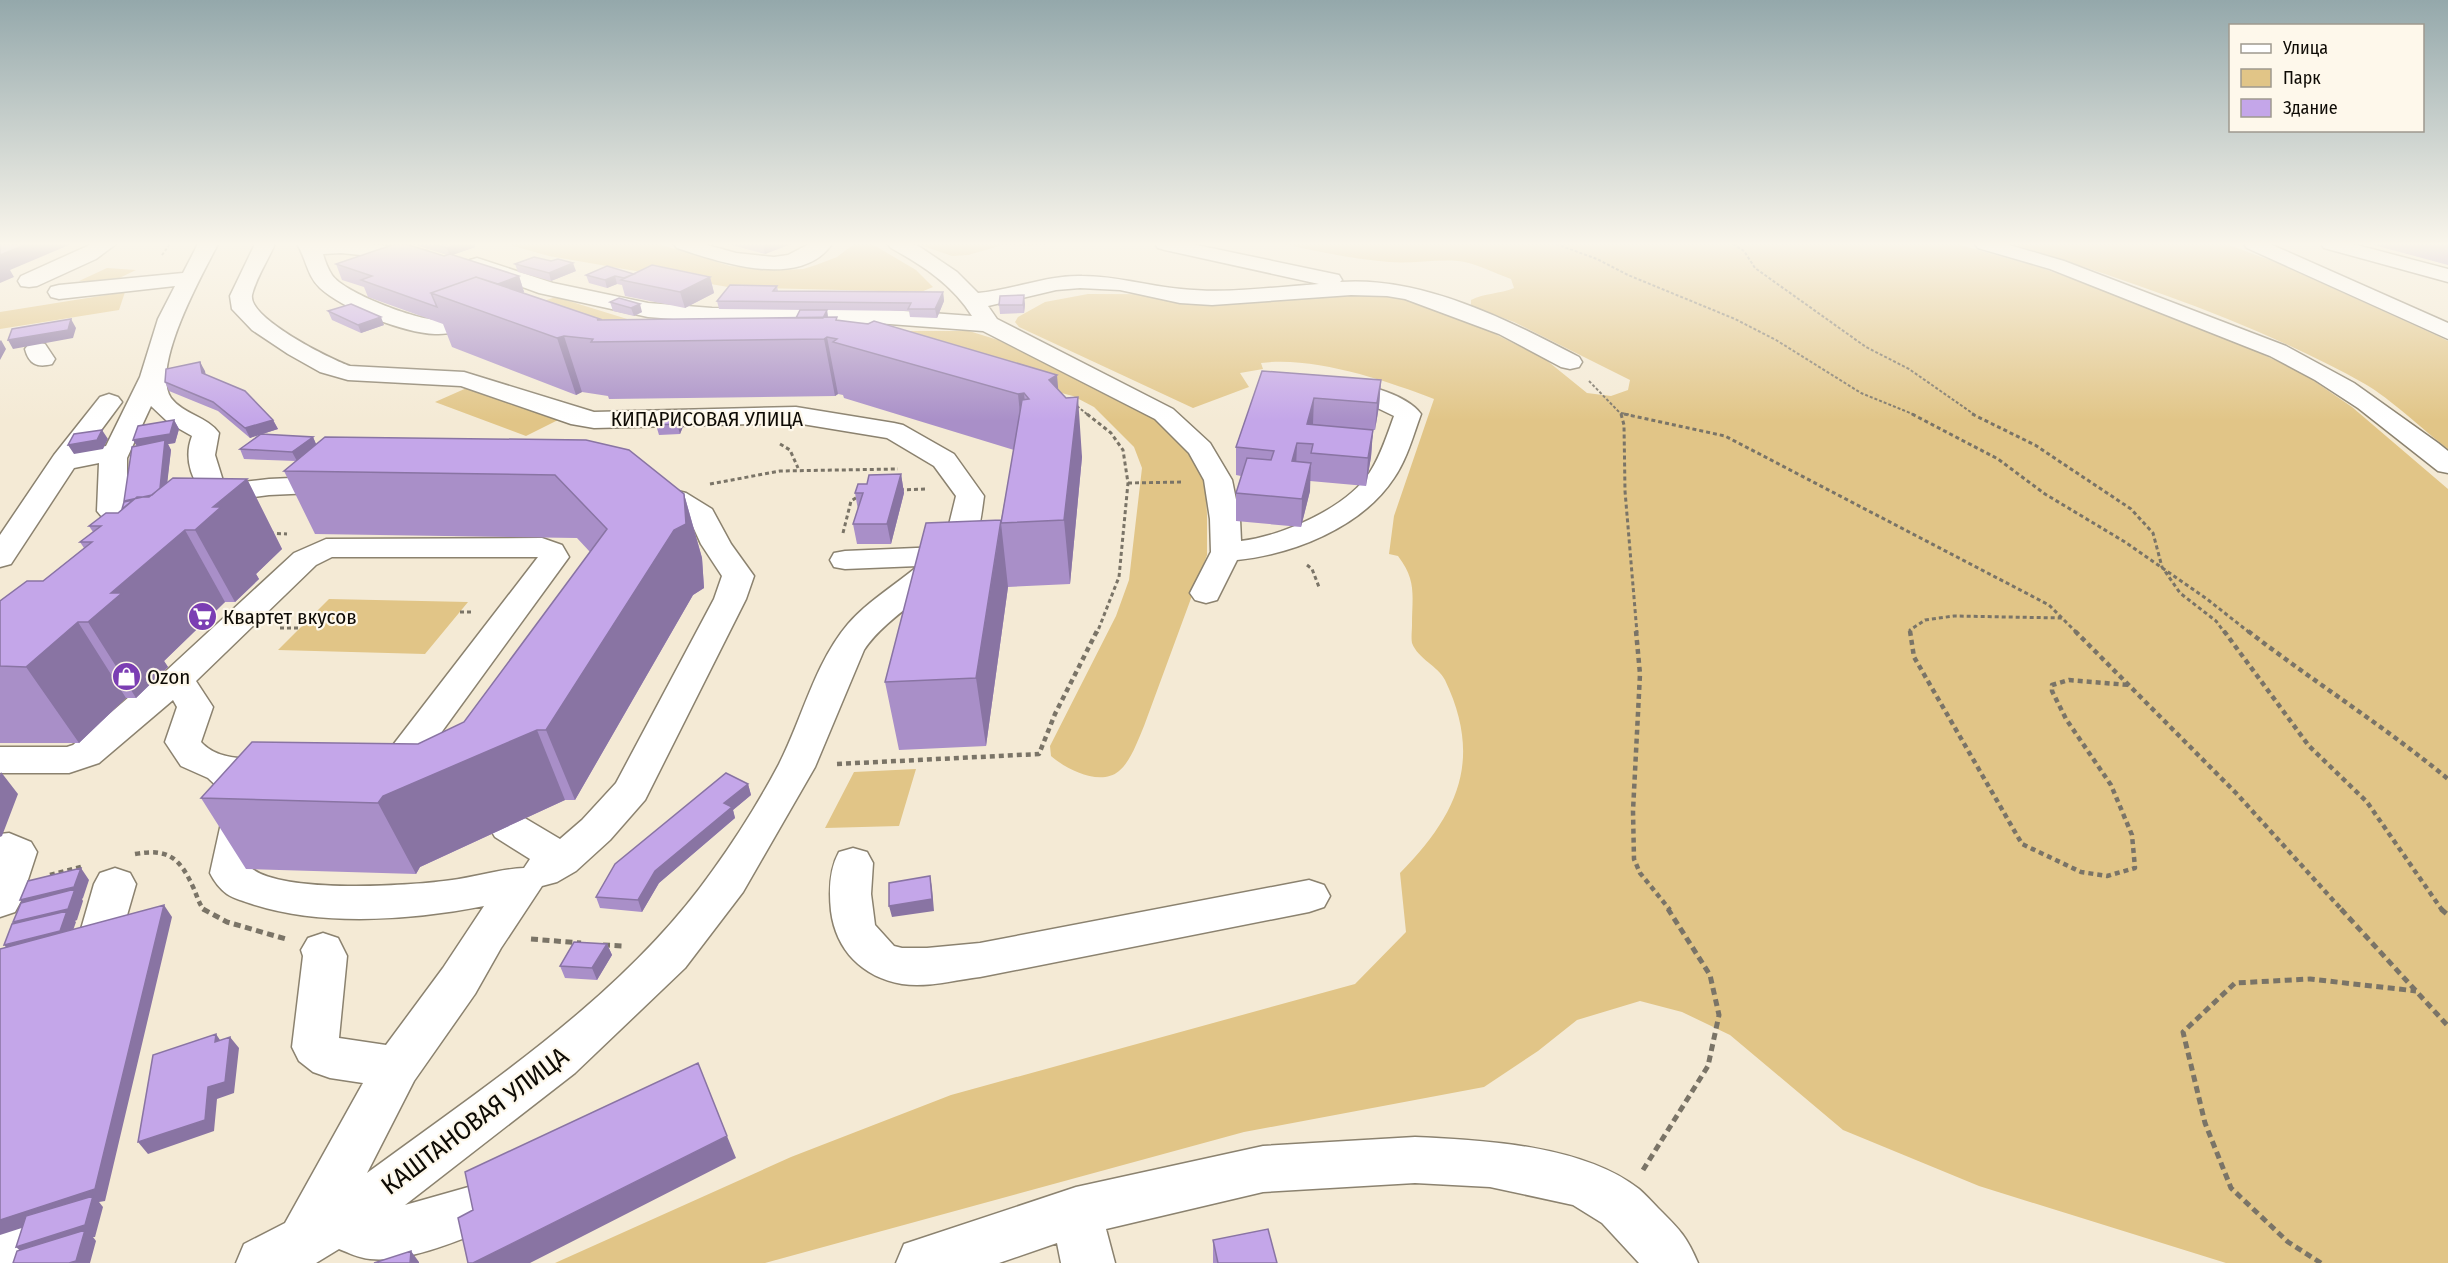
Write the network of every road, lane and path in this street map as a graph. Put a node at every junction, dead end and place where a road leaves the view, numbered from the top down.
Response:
1 (178, 303) edge
2 (242, 303) edge
3 (367, 303) edge
4 (509, 303) edge
5 (616, 303) edge
6 (976, 303) edge
7 (1436, 303) edge
8 (1694, 303) edge
9 (1804, 303) edge
10 (2156, 303) edge
11 (2384, 303) edge
12 (988, 324) junction
13 (2448, 332) edge
14 (1570, 362) joint
15 (152, 377) junction
16 (1325, 388) edge
17 (110, 402) dead end
18 (1621, 413) junction
19 (790, 450) dead end
20 (115, 452) junction
21 (64, 460) junction
22 (2448, 465) edge
23 (798, 468) junction
24 (904, 469) dead end
25 (1177, 482) dead end
26 (1128, 483) dead end
27 (365, 484) edge
28 (618, 488) edge
29 (965, 488) junction
30 (889, 490) edge
31 (213, 494) junction
32 (864, 494) edge
33 (676, 499) junction
34 (112, 511) edge
35 (172, 524) edge
36 (259, 533) dead end
37 (326, 548) junction
38 (1226, 552) junction
39 (950, 556) junction
40 (0, 558) edge
41 (845, 560) joint
42 (2162, 567) junction
43 (567, 583) edge
44 (534, 587) junction
45 (1206, 593) dead end
46 (2063, 618) junction
47 (178, 679) junction
48 (2129, 685) junction
49 (1039, 754) dead end
50 (0, 760) edge
51 (796, 767) junction
52 (221, 769) junction
53 (2448, 779) edge
54 (509, 827) dead end
55 (0, 849) edge
56 (561, 860) junction
57 (853, 863) dead end
58 (523, 883) junction
59 (115, 884) dead end
60 (1309, 896) dead end
61 (0, 901) edge
62 (2448, 915) edge
63 (100, 936) edge
64 (486, 936) junction
65 (323, 950) dead end
66 (674, 951) junction
67 (2416, 991) junction
68 (2448, 1026) edge
69 (397, 1067) junction
70 (1620, 1206) junction
71 (472, 1211) edge
72 (1076, 1212) junction
73 (302, 1242) edge
74 (941, 1260) edge
75 (1088, 1263) edge
76 (1671, 1263) edge
77 (2321, 1263) edge

1 - 15 street
2 - 29 street, КИПАРИСОВАЯ УЛИЦА
3 - 4 street
5 - 12 street
6 - 12 street
7 - 14 street
8 - 42 path
9 - 42 path
10 - 22 street
11 - 13 street
12 - 38 street
14 - 18 path
15 - 20 street
15 - 31 street
16 - 38 street
17 - 21 street
18 - 46 path
18 - 70 path
19 - 23 path
20 - 21 street
20 - 34 street
21 - 40 street
23 - 24 path
23 - 33 path
25 - 26 path
27 - 31 street
28 - 33 street
29 - 30 path
29 - 39 street
31 - 35 street
32 - 41 path
33 - 56 street
36 - 37 path
37 - 44 street
37 - 47 street
38 - 45 street
39 - 41 street
39 - 51 street
42 - 53 path
42 - 62 path
43 - 44 street
44 - 52 street
46 - 48 path
46 - 48 path
47 - 50 street
47 - 52 street
48 - 67 path
49 - 51 path
51 - 66 street
52 - 58 street
54 - 56 street
55 - 61 street
56 - 58 street
57 - 60 street
58 - 64 street
59 - 63 street
64 - 66 path
64 - 69 street
65 - 69 street
66 - 73 street, КАШТАНОВАЯ УЛИЦА
67 - 68 path
67 - 77 path
69 - 73 street
70 - 72 street
70 - 76 street
71 - 73 street
72 - 74 street
72 - 75 street

